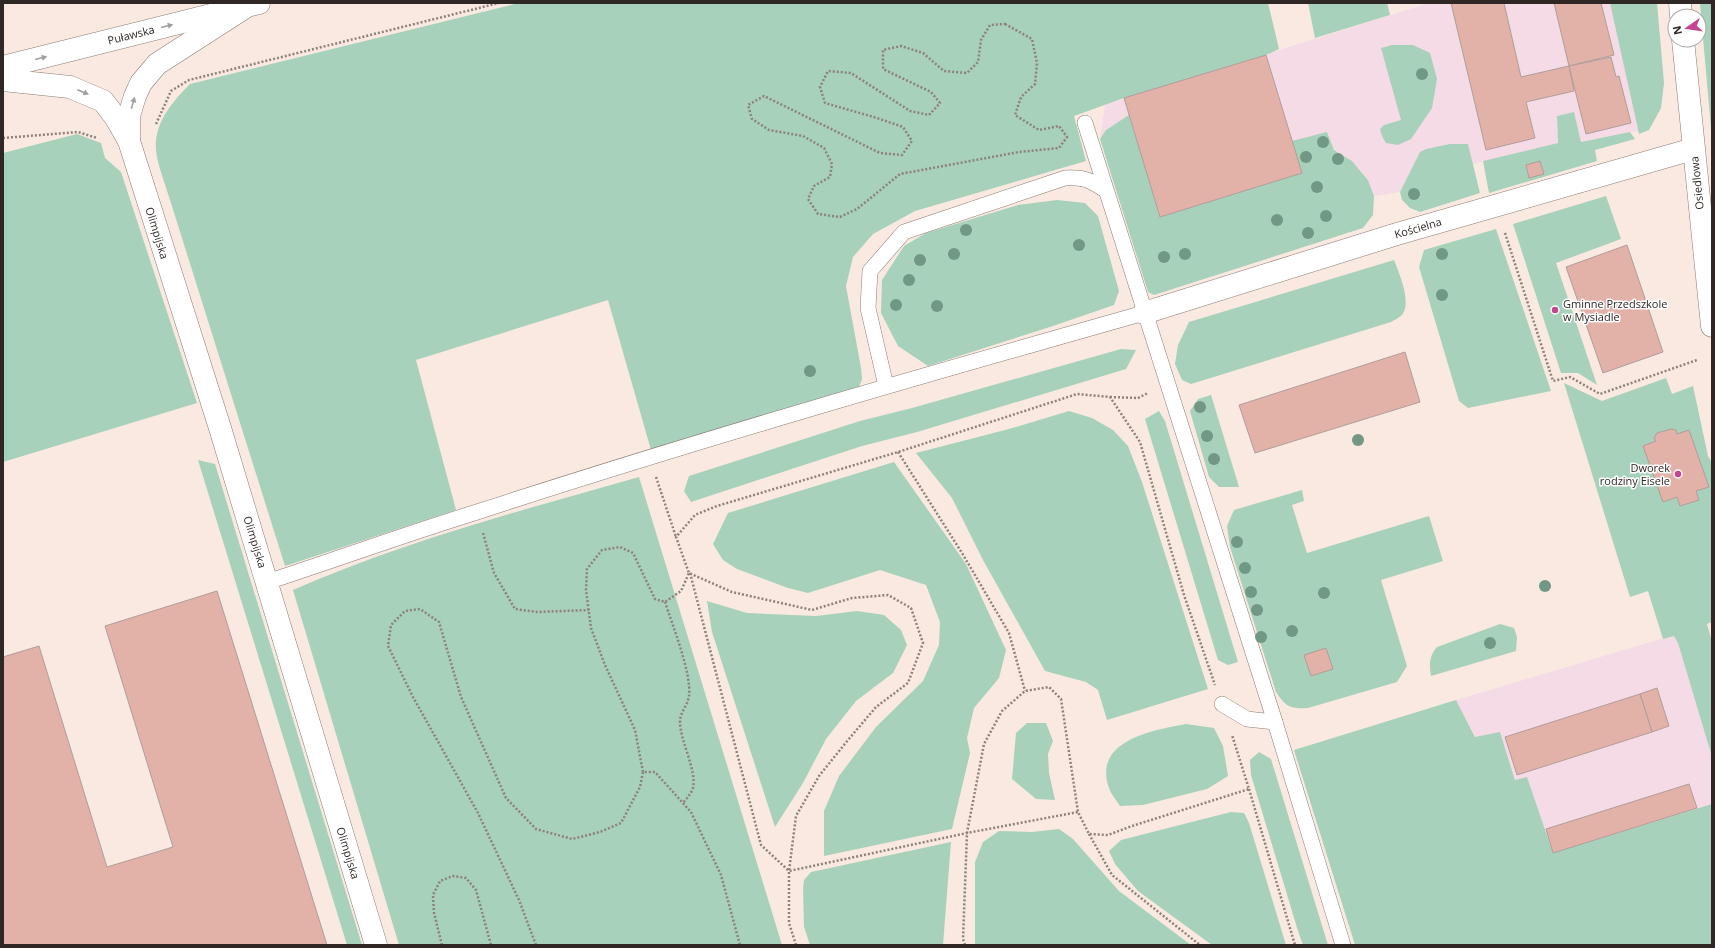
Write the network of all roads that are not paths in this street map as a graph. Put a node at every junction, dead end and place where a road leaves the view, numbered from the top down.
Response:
1 (252, 5) edge
2 (1684, 48) edge
3 (3, 67) edge
4 (3, 80) edge
5 (1085, 123) dead end
6 (128, 141) junction
7 (1693, 149) junction
8 (1105, 190) junction
9 (1144, 313) junction
10 (1712, 326) edge
11 (886, 386) junction
12 (267, 582) junction
13 (1222, 704) road end
14 (1275, 722) junction
15 (376, 945) edge
16 (1343, 945) edge

3 -> 1 street, Puławska
6 -> 1 street, Olimpijska
2 - 7 street, Osiedlowa
4 -> 6 street, Olimpijska
5 - 8 lane
6 - 12 street, Olimpijska
7 - 9 street, Kościelna
7 - 10 street, Osiedlowa
8 - 9 lane
8 - 11 lane
9 - 11 lane
9 - 14 lane
11 - 12 lane
12 - 15 street, Olimpijska
13 - 14 lane
14 - 16 lane

